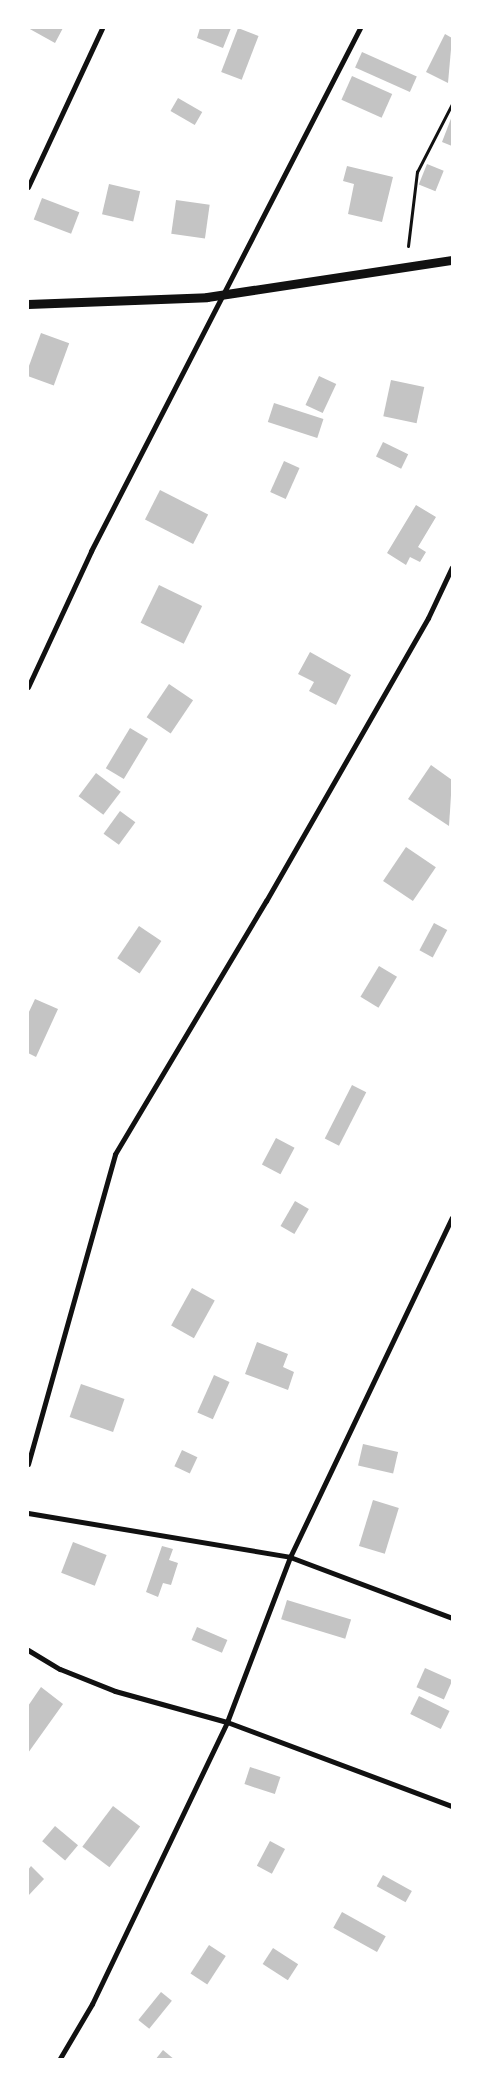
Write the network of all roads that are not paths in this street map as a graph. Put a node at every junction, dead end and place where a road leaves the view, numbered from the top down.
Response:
1 (102, 28) edge
2 (360, 28) edge
3 (28, 187) edge
4 (452, 260) edge
5 (224, 294) junction
6 (28, 304) edge
7 (452, 567) edge
8 (28, 687) edge
9 (452, 1218) edge
10 (28, 1464) edge
11 (28, 1513) edge
12 (290, 1557) junction
13 (452, 1618) edge
14 (28, 1650) edge
15 (228, 1722) junction
16 (452, 1806) edge
17 (58, 2060) edge

1 - 3 street
2 - 5 street
4 - 5 street
5 - 6 street
5 - 8 street
7 - 10 street
9 - 12 street
11 - 12 street
12 - 13 street
12 - 15 street
14 - 15 street
15 - 16 street
15 - 17 street

